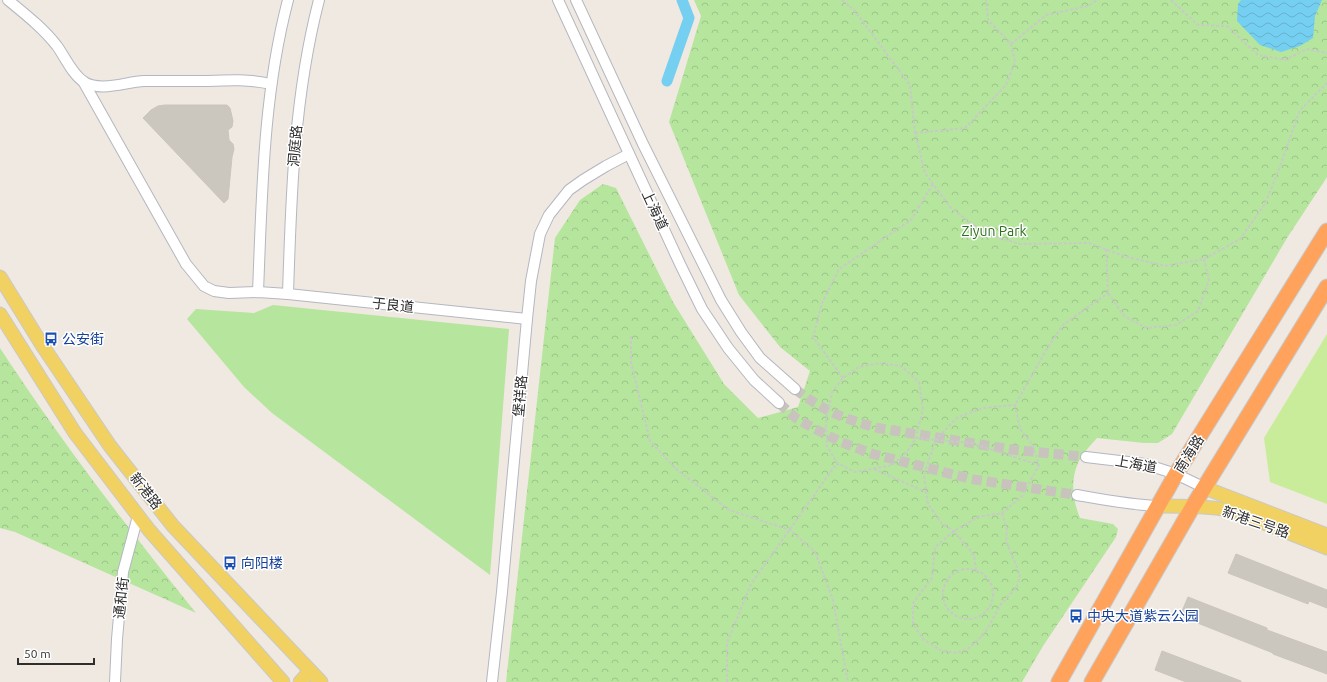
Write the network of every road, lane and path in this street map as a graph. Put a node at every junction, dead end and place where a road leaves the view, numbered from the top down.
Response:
1 (8, 0) edge
2 (288, 0) edge
3 (319, 0) edge
4 (558, 0) edge
5 (576, 0) edge
6 (842, 0) edge
7 (986, 0) edge
8 (1097, 0) edge
9 (1171, 0) edge
10 (1011, 44) junction
11 (1327, 53) edge
12 (83, 81) junction
13 (1327, 83) edge
14 (271, 84) junction
15 (915, 133) junction
16 (629, 154) junction
17 (933, 184) junction
18 (1327, 231) edge
19 (1106, 249) junction
20 (1204, 259) junction
21 (0, 277) edge
22 (1327, 287) edge
23 (258, 292) junction
24 (288, 294) junction
25 (1108, 294) junction
26 (0, 314) edge
27 (527, 319) junction
28 (631, 336) dead end
29 (843, 378) junction
30 (795, 389) tunnel mouth
31 (779, 403) tunnel mouth
32 (1015, 405) junction
33 (916, 438) junction
34 (936, 439) junction
35 (1086, 458) tunnel mouth
36 (837, 463) junction
37 (1039, 465) junction
38 (873, 469) junction
39 (1176, 474) junction
40 (1205, 488) junction
41 (926, 492) junction
42 (1077, 495) tunnel mouth
43 (1159, 506) junction
44 (1193, 506) junction
45 (1002, 513) junction
46 (138, 516) junction
47 (790, 530) junction
48 (954, 531) junction
49 (1327, 535) edge
50 (1327, 548) edge
51 (976, 570) junction
52 (310, 671) junction
53 (115, 682) edge
54 (283, 682) edge
55 (300, 682) edge
56 (321, 682) edge
57 (492, 682) edge
58 (727, 682) edge
59 (848, 682) edge
60 (1059, 682) edge
61 (1092, 682) edge

1 - 12 street, 于良道
2 - 14 street
3 - 24 street, 洞庭路
4 - 16 street, 上海道
5 - 30 street, 上海道
6 - 15 path
7 - 10 path
8 - 10 path
9 - 11 path
10 - 15 path
12 - 14 street
12 - 23 street, 于良道
13 - 20 path
14 - 23 street
15 - 17 path
16 - 27 street, 堡祥路
16 - 31 street, 上海道
17 - 19 path
17 - 29 path
18 - 39 highway, 南海路
19 - 20 path
19 - 25 path
20 - 25 path
21 - 52 main road, 新港路
22 - 40 highway
23 - 24 street, 于良道
24 - 27 street, 于良道
25 - 32 path
26 - 46 main road, 新港路
27 - 57 street, 堡祥路
28 - 47 path
29 - 33 path
29 - 36 path
32 - 34 path
32 - 37 path
33 - 34 path
33 - 38 path
34 - 37 path
34 - 41 path
35 - 39 street, 上海道
36 - 38 path
36 - 47 path
37 - 45 path
38 - 41 path
39 - 40 street, 上海道
39 - 43 highway, 南海路
40 - 44 highway
40 - 49 main road, 新港三号路
41 - 48 path
42 - 43 street
43 - 44 main road, 新港三号路
43 - 60 highway, 南海路
44 - 50 main road, 新港三号路
44 - 61 highway
45 - 48 path
45 - 48 path
46 - 53 street, 通和街
46 - 54 main road, 新港路
47 - 58 path
47 - 59 path
48 - 51 path
51 - 51 path
52 - 55 main road
52 - 56 main road, 新港路

